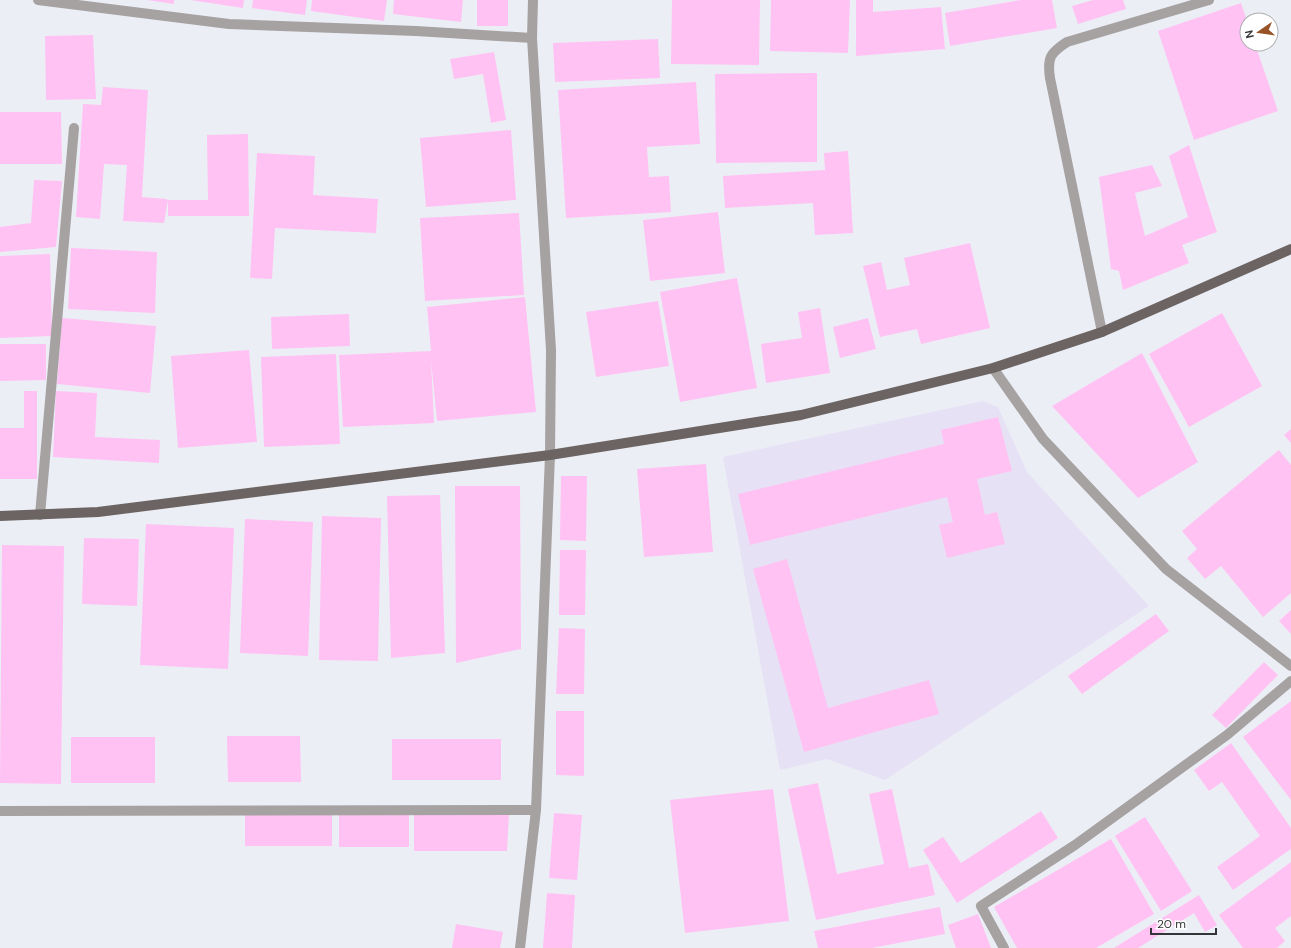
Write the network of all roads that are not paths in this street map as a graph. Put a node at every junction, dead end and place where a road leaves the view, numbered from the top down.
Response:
1 (38, 0) edge
2 (534, 0) edge
3 (1209, 0) edge
4 (532, 38) junction
5 (74, 128) dead end
6 (1291, 249) edge
7 (1102, 332) junction
8 (993, 368) junction
9 (550, 455) junction
10 (40, 515) junction
11 (0, 516) edge
12 (1291, 666) edge
13 (1291, 681) edge
14 (0, 810) edge
15 (536, 810) junction
16 (520, 948) edge
17 (1004, 948) edge

1 - 4 street
2 - 4 street
3 - 7 street
4 - 9 street
5 - 10 street
6 - 7 main road
7 - 8 main road
8 - 9 main road
8 - 12 street
9 - 10 main road
9 - 15 street
10 - 11 main road
13 - 17 street
14 - 15 street
15 - 16 street

